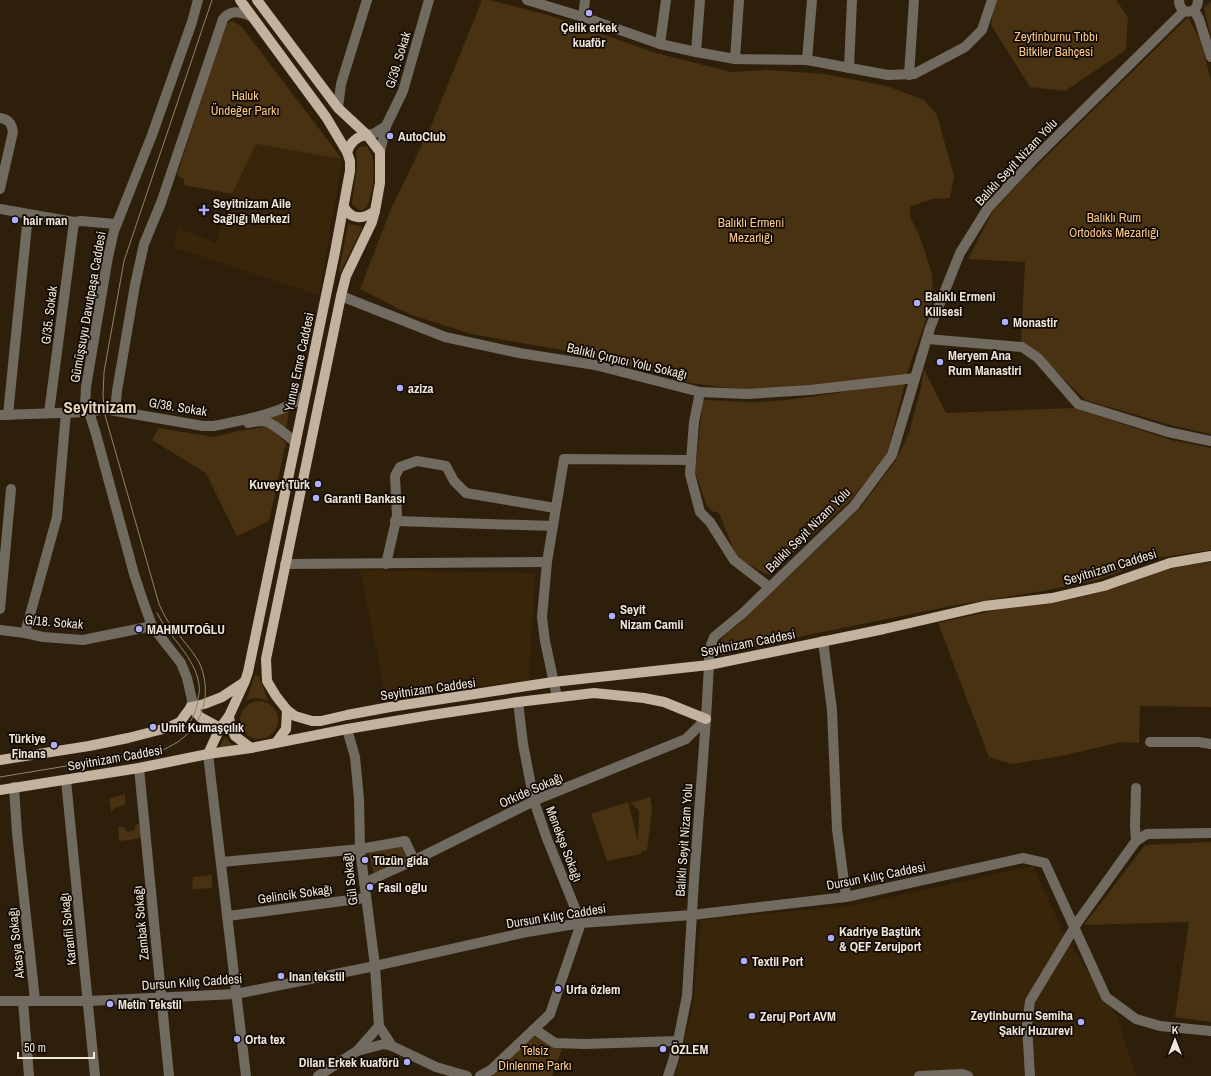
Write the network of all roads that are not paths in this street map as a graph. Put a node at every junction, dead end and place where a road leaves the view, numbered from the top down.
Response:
1 (198, 0) edge
2 (240, 0) edge
3 (257, 0) edge
4 (367, 0) edge
5 (429, 0) edge
6 (527, 0) edge
7 (585, 0) edge
8 (666, 0) edge
9 (700, 0) edge
10 (739, 0) edge
11 (812, 0) edge
12 (852, 0) edge
13 (914, 0) edge
14 (992, 0) edge
15 (1179, 0) edge
16 (1198, 0) edge
17 (1189, 10) junction
18 (251, 16) junction
19 (583, 17) junction
20 (660, 44) junction
21 (696, 52) junction
22 (1211, 57) edge
23 (735, 58) junction
24 (807, 60) junction
25 (849, 68) junction
26 (909, 75) junction
27 (338, 108) junction
28 (0, 118) edge
29 (386, 126) junction
30 (367, 135) junction
31 (347, 152) junction
32 (380, 152) junction
33 (0, 189) edge
34 (344, 207) junction
35 (0, 209) edge
36 (376, 210) junction
37 (28, 215) junction
38 (74, 222) junction
39 (115, 228) junction
40 (341, 296) junction
41 (927, 339) junction
42 (914, 378) junction
43 (700, 392) junction
44 (305, 395) junction
45 (116, 411) junction
46 (49, 412) junction
47 (66, 412) junction
48 (89, 412) junction
49 (4, 415) edge
50 (1211, 441) edge
51 (296, 443) junction
52 (691, 460) junction
53 (11, 489) dead end
54 (555, 508) junction
55 (395, 521) junction
56 (553, 526) junction
57 (3, 552) edge
58 (1211, 556) edge
59 (547, 562) junction
60 (285, 564) junction
61 (386, 564) junction
62 (769, 587) junction
63 (0, 609) edge
64 (152, 626) junction
65 (0, 630) edge
66 (24, 633) junction
67 (823, 641) junction
68 (709, 664) junction
69 (245, 681) junction
70 (553, 682) junction
71 (558, 697) junction
72 (518, 702) junction
73 (191, 707) junction
74 (287, 710) junction
75 (229, 716) junction
76 (706, 719) junction
77 (220, 728) junction
78 (347, 728) junction
79 (1150, 742) dead end
80 (276, 743) junction
81 (1211, 744) edge
82 (250, 748) junction
83 (208, 754) junction
84 (0, 760) edge
85 (139, 768) junction
86 (66, 780) junction
87 (14, 787) junction
88 (1136, 788) dead end
89 (0, 790) edge
90 (534, 801) junction
91 (1211, 833) edge
92 (1136, 841) junction
93 (360, 849) junction
94 (414, 860) junction
95 (222, 862) junction
96 (364, 883) junction
97 (846, 896) junction
98 (365, 898) junction
99 (692, 915) junction
100 (228, 916) junction
101 (581, 923) junction
102 (1075, 927) junction
103 (375, 966) junction
104 (236, 994) junction
105 (162, 997) junction
106 (35, 1000) junction
107 (0, 1001) edge
108 (22, 1001) junction
109 (88, 1001) junction
110 (379, 1026) junction
111 (534, 1029) junction
112 (1211, 1030) edge
113 (678, 1042) junction
114 (392, 1046) junction
115 (357, 1051) junction
116 (29, 1076) edge
117 (95, 1076) edge
118 (169, 1076) edge
119 (246, 1076) edge
120 (318, 1076) edge
121 (467, 1076) edge
122 (480, 1076) edge
123 (668, 1076) edge
124 (919, 1076) edge
125 (968, 1076) edge
126 (1030, 1076) edge

1 - 39 street, Gümüşsuyu Davutpaşa Caddesi
2 - 18 main road, Yunus Emre Caddesi
3 - 27 main road
4 - 27 street
5 - 29 street, G/39. Sokak
6 - 19 street
7 - 19 street
8 - 20 street
9 - 21 street
10 - 23 street
11 - 24 street
12 - 25 street
13 - 26 street
14 - 26 street
15 - 17 street
16 - 17 street
17 - 22 street
17 - 41 street, Balıklı Seyit Nizam Yolu
18 - 31 main road, Yunus Emre Caddesi
18 - 45 street
19 - 20 street
20 - 21 street
21 - 23 street
23 - 24 street
24 - 25 street
25 - 26 street
27 - 30 main road
28 - 33 street
29 - 30 street
29 - 32 street, G/39. Sokak
30 - 31 main road
30 - 32 main road
31 - 34 main road, Yunus Emre Caddesi
32 - 36 main road
34 - 36 main road
34 - 44 main road, Yunus Emre Caddesi
35 - 37 street
36 - 40 main road
37 - 38 street
37 - 49 street
38 - 39 street
38 - 46 street, G/35. Sokak
39 - 48 street, Gümüşsuyu Davutpaşa Caddesi
40 - 43 street, Balıklı Çırpıcı Yolu Sokağı
40 - 60 main road
41 - 42 street, Balıklı Seyit Nizam Yolu
41 - 50 street
42 - 43 street, Balıklı Çırpıcı Yolu Sokağı
42 - 62 street, Balıklı Seyit Nizam Yolu
43 - 52 street
44 - 45 street, G/38. Sokak
44 - 51 main road, Yunus Emre Caddesi
45 - 48 street, G/38. Sokak
46 - 47 street
46 - 49 street
47 - 48 street
47 - 66 street
48 - 51 street, G/38. Sokak
48 - 64 street, Gümüşsuyu Davutpaşa Caddesi
51 - 69 main road, Yunus Emre Caddesi
52 - 54 street
52 - 62 street
53 - 57 street
54 - 55 street
54 - 56 street
55 - 56 street
55 - 61 street
56 - 59 street
57 - 63 street
58 - 67 main road, Seyitnizam Caddesi
59 - 61 street
59 - 70 street
60 - 61 street
60 - 74 main road
62 - 68 street, Balıklı Seyit Nizam Yolu
64 - 66 street, G/18. Sokak
64 - 73 street, Gümüşsuyu Davutpaşa Caddesi
65 - 66 street, G/18. Sokak
67 - 68 main road, Seyitnizam Caddesi
67 - 97 street
68 - 70 main road, Seyitnizam Caddesi
68 - 76 street, Balıklı Seyit Nizam Yolu
69 - 73 main road
69 - 75 main road, Yunus Emre Caddesi
70 - 71 street
70 - 74 main road, Seyitnizam Caddesi
71 - 72 main road, Seyitnizam Caddesi
71 - 76 main road, Seyitnizam Caddesi
72 - 78 main road, Seyitnizam Caddesi
72 - 90 street, Menekşe Sokağı
73 - 77 main road
73 - 84 main road, Seyitnizam Caddesi
74 - 80 main road
75 - 77 main road, Yunus Emre Caddesi
75 - 82 main road
76 - 90 street, Orkide Sokağı
76 - 99 street, Balıklı Seyit Nizam Yolu
77 - 83 main road, Yunus Emre Caddesi
78 - 80 main road, Seyitnizam Caddesi
78 - 93 street, Gül Sokağı
79 - 81 street
80 - 82 main road, Seyitnizam Caddesi
82 - 83 main road, Seyitnizam Caddesi
83 - 85 main road, Seyitnizam Caddesi
83 - 95 street
85 - 86 main road, Seyitnizam Caddesi
85 - 105 street, Zambak Sokağı
86 - 87 main road, Seyitnizam Caddesi
86 - 109 street, Karanfil Sokağı
87 - 89 main road, Seyitnizam Caddesi
87 - 106 street, Akasya Sokağı
88 - 92 street
90 - 94 street, Orkide Sokağı
90 - 101 street, Menekşe Sokağı
91 - 92 street
92 - 102 street
93 - 94 street
93 - 95 street
93 - 96 street, Gül Sokağı
94 - 96 street, Orkide Sokağı
95 - 100 street
96 - 98 street, Gül Sokağı
97 - 99 street, Dursun Kılıç Caddesi
97 - 102 street, Dursun Kılıç Caddesi
98 - 100 street, Gelincik Sokağı
98 - 103 street, Gül Sokağı
99 - 101 street, Dursun Kılıç Caddesi
99 - 113 street, Balıklı Seyit Nizam Yolu
100 - 104 street
101 - 103 street, Dursun Kılıç Caddesi
101 - 111 street
102 - 112 street
102 - 126 street
103 - 104 street, Dursun Kılıç Caddesi
103 - 110 street, Gül Sokağı
104 - 105 street, Dursun Kılıç Caddesi
104 - 119 street
105 - 109 street, Dursun Kılıç Caddesi
105 - 118 street, Zambak Sokağı
106 - 108 street, Dursun Kılıç Caddesi
106 - 109 street, Dursun Kılıç Caddesi
107 - 108 street, Dursun Kılıç Caddesi
108 - 116 street
109 - 117 street, Karanfil Sokağı
110 - 114 street
110 - 115 street
111 - 113 street
111 - 122 street
113 - 123 street, Balıklı Seyit Nizam Yolu
114 - 115 street
114 - 121 street
115 - 120 street
124 - 125 street

